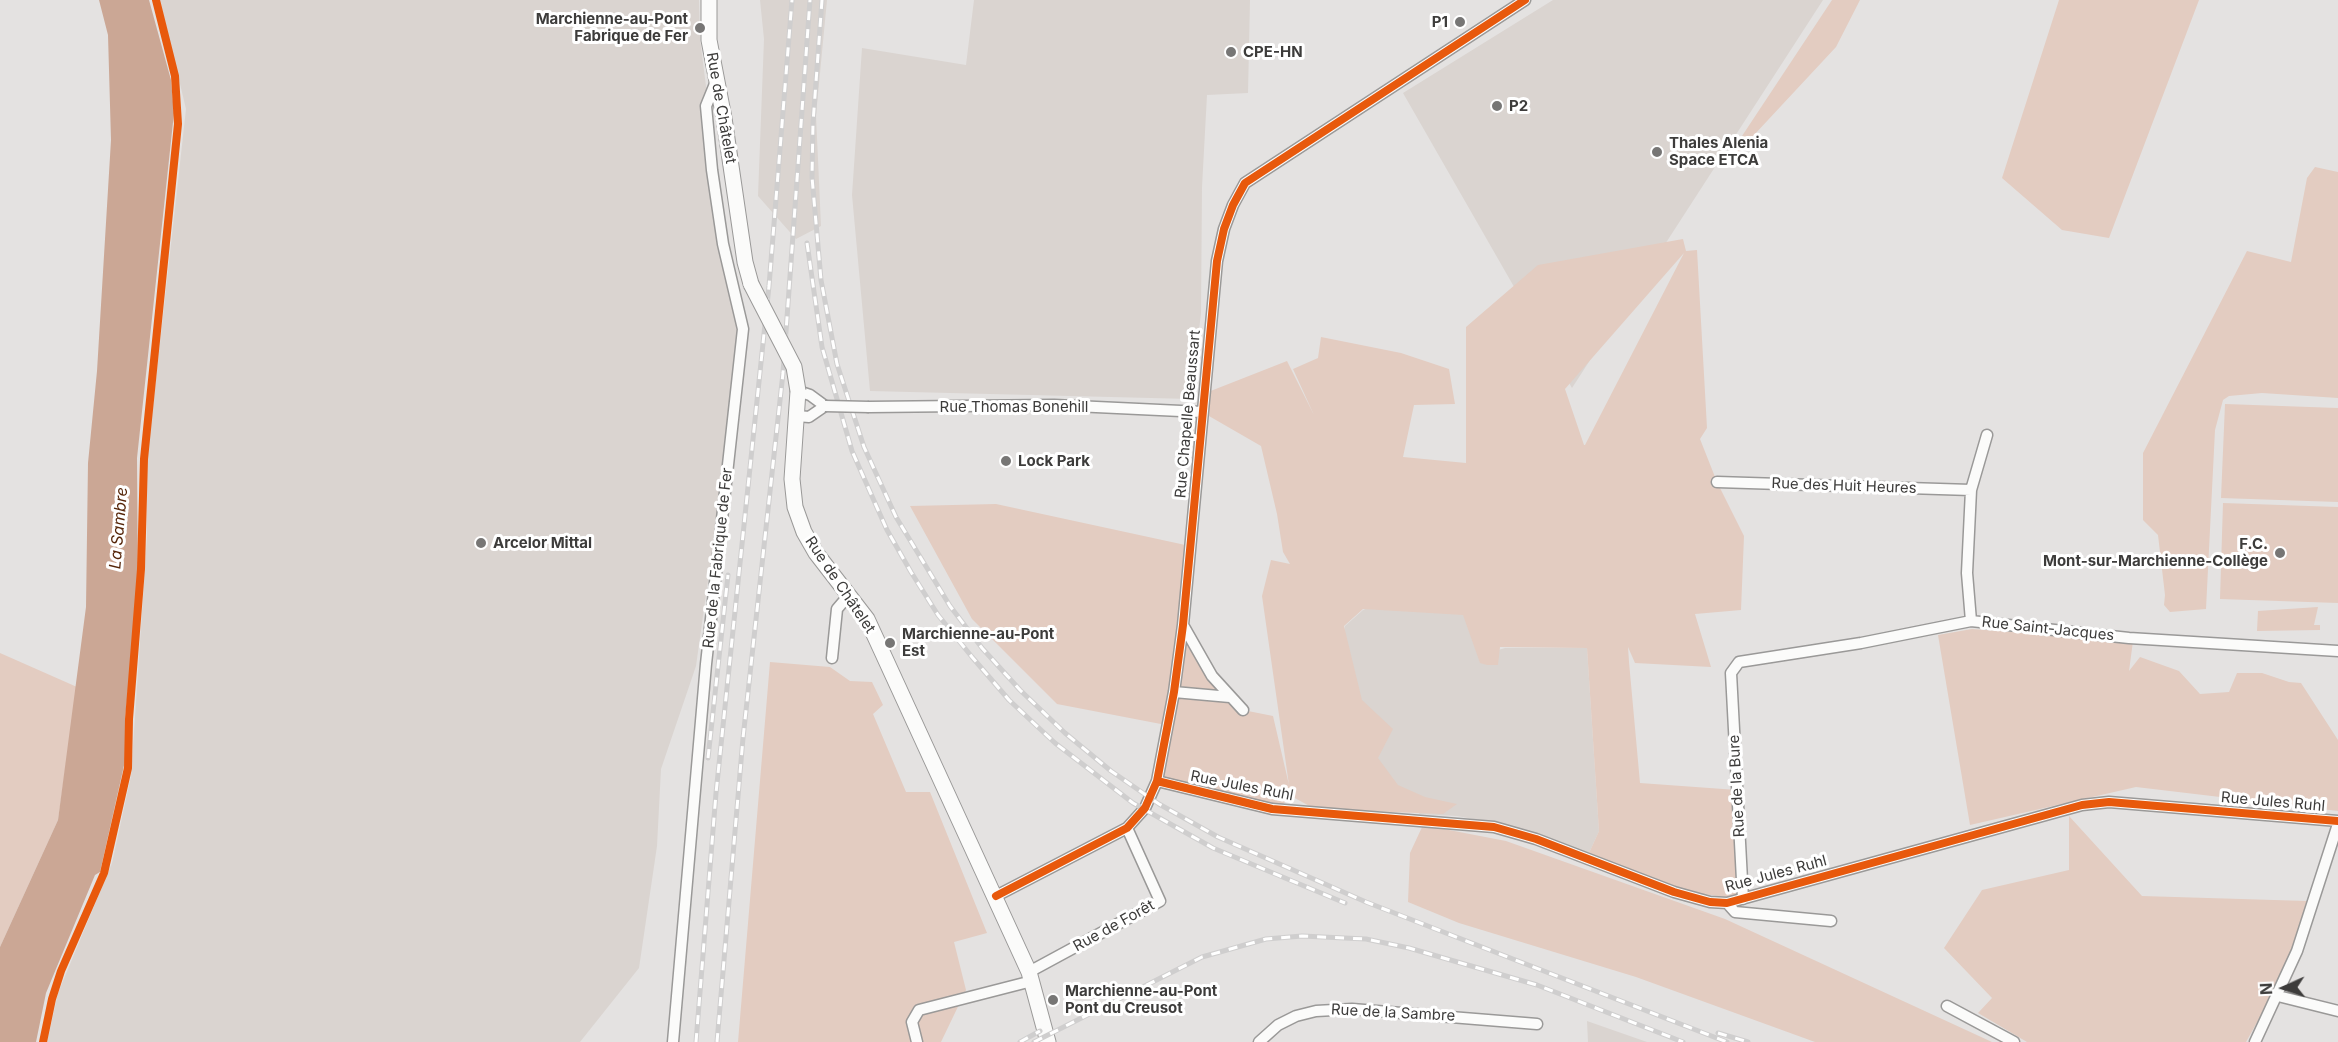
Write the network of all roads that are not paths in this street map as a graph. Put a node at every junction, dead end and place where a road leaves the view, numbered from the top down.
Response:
1 (709, 0) edge
2 (1525, 0) edge
3 (717, 79) junction
4 (798, 391) junction
5 (825, 406) junction
6 (1202, 412) junction
7 (797, 416) junction
8 (1987, 435) dead end
9 (1717, 482) dead end
10 (1971, 490) junction
11 (849, 595) junction
12 (1971, 621) junction
13 (1183, 625) junction
14 (2338, 651) edge
15 (832, 658) dead end
16 (1731, 673) joint
17 (1174, 692) junction
18 (1230, 697) junction
19 (1243, 710) dead end
20 (1157, 781) junction
21 (2338, 823) edge
22 (1126, 828) junction
23 (996, 896) junction
24 (1743, 899) junction
25 (1727, 903) junction
26 (1831, 921) dead end
27 (1031, 977) junction
28 (2278, 996) junction
29 (1947, 1006) dead end
30 (2338, 1011) edge
31 (1537, 1024) dead end
32 (2257, 1039) edge
33 (673, 1042) edge
34 (917, 1042) edge
35 (1048, 1042) edge
36 (1259, 1042) edge
37 (2014, 1042) edge

1 - 3 main road, Rue de Châtelet
2 - 6 street, Rue Chapelle Beaussart
3 - 4 main road, Rue de Châtelet, bridge
3 - 33 street, Rue de la Fabrique de Fer
4 - 5 street, Rue Thomas Bonehill
4 - 7 main road, Rue de Châtelet
5 - 6 street, Rue Thomas Bonehill, bridge
5 - 7 street, Rue Thomas Bonehill
6 - 13 street, Rue Chapelle Beaussart
7 - 11 main road, Rue de Châtelet
8 - 10 street
9 - 10 street, Rue des Huit Heures
10 - 12 street
11 - 15 street
11 - 23 main road, Rue de Châtelet
12 - 14 street, Rue Saint-Jacques
12 - 16 street, Rue Saint-Jacques
13 - 17 street, Rue Chapelle Beaussart
13 - 18 street
16 - 24 street, Rue de la Bure
17 - 18 street
17 - 20 street, Rue Chapelle Beaussart
18 - 19 street
20 - 22 street, Rue Chapelle Beaussart
20 - 25 street, Rue Jules Ruhl
21 - 24 street, Rue Jules Ruhl
21 - 28 street
22 - 23 street, Rue Chapelle Beaussart
22 - 27 street, Rue de Forêt
23 - 27 main road, Rue de Châtelet
24 - 25 street, Rue Jules Ruhl
25 - 26 street
27 - 34 street
27 - 35 main road, Rue de Châtelet
28 - 30 street
28 - 32 street
29 - 37 street
31 - 36 street, Rue de la Sambre

